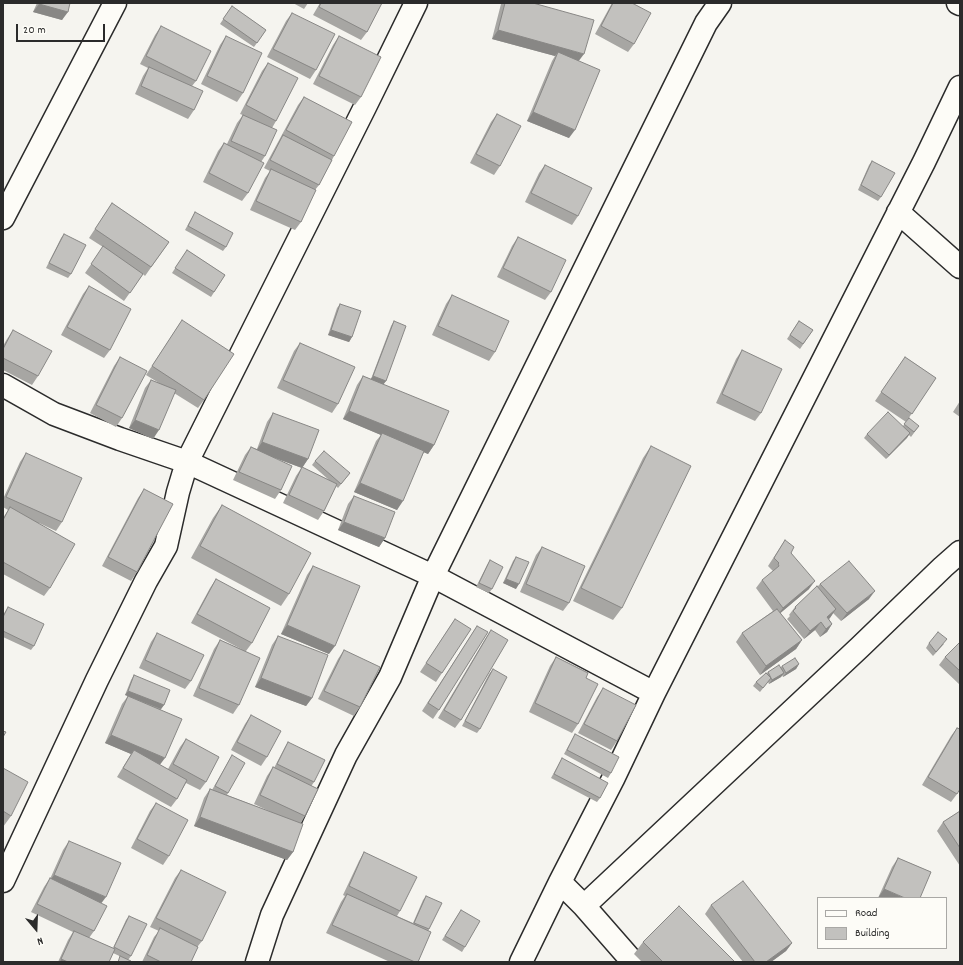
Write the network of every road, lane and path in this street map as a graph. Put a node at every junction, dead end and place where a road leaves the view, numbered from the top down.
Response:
1 (115, 3) edge
2 (416, 3) edge
3 (720, 3) edge
4 (960, 87) edge
5 (898, 212) junction
6 (3, 218) edge
7 (960, 267) edge
8 (3, 385) edge
9 (187, 462) junction
10 (960, 552) edge
11 (433, 576) junction
12 (654, 693) junction
13 (3, 881) edge
14 (560, 882) junction
15 (584, 906) junction
16 (257, 962) edge
17 (521, 962) edge
18 (633, 962) edge

1 - 6 street
2 - 9 street
3 - 11 street
4 - 5 street
5 - 7 street
5 - 12 street
8 - 9 street
9 - 11 street
9 - 13 street
10 - 15 street
11 - 12 street
11 - 16 street
12 - 14 street
14 - 15 street
14 - 17 street
15 - 18 street

